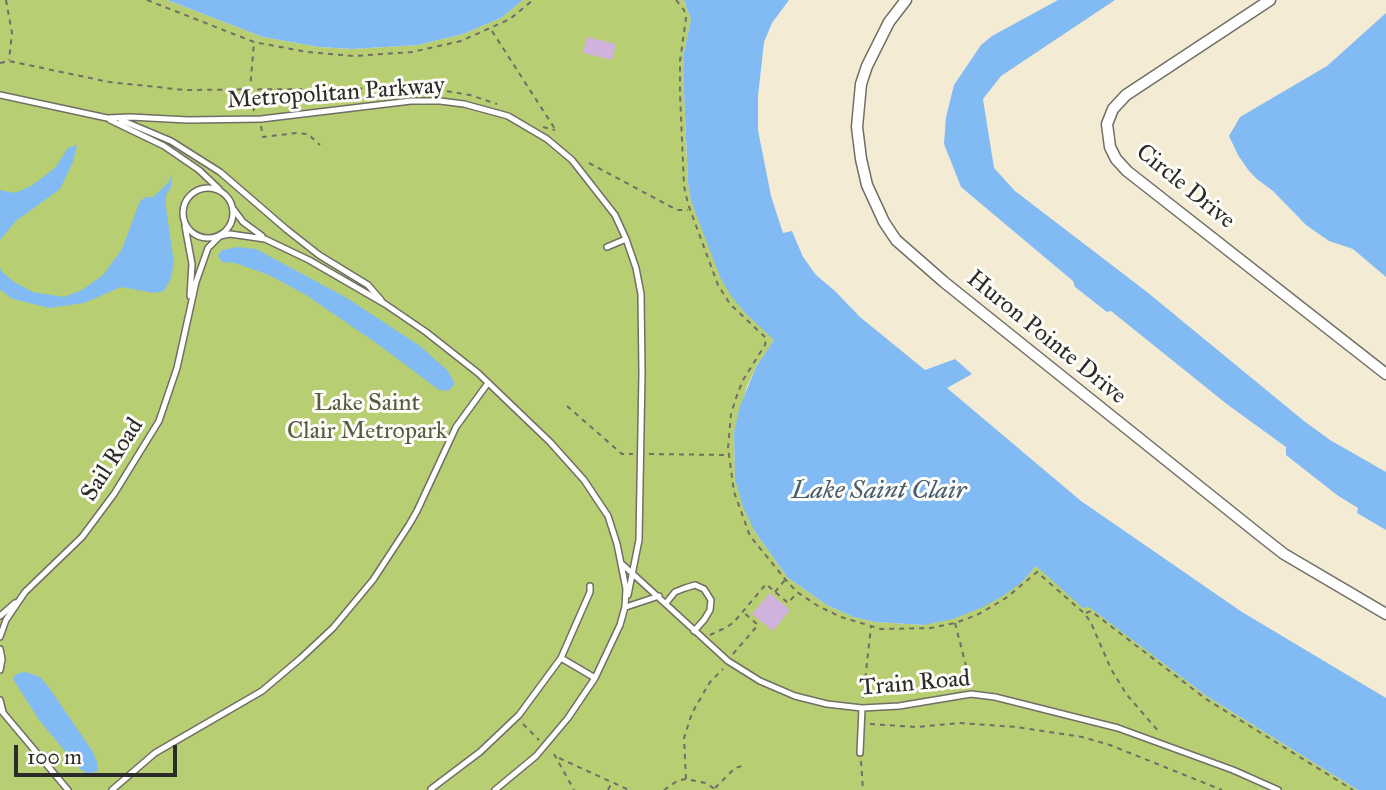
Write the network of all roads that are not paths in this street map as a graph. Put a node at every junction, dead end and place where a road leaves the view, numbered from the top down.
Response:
1 (906, 0) edge
2 (1270, 0) edge
3 (0, 95) edge
4 (107, 118) junction
5 (224, 194) junction
6 (232, 208) junction
7 (184, 223) junction
8 (219, 236) junction
9 (265, 239) junction
10 (626, 239) junction
11 (607, 247) dead end
12 (385, 304) junction
13 (190, 310) junction
14 (1386, 374) edge
15 (488, 383) junction
16 (622, 564) junction
17 (633, 574) junction
18 (590, 586) dead end
19 (659, 596) junction
20 (17, 601) junction
21 (666, 603) junction
22 (625, 607) junction
23 (1386, 614) edge
24 (0, 616) edge
25 (694, 631) junction
26 (0, 640) edge
27 (1, 650) edge
28 (561, 657) junction
29 (0, 670) edge
30 (595, 678) junction
31 (0, 700) edge
32 (863, 705) junction
33 (1, 710) edge
34 (860, 753) road end
35 (431, 789) edge
36 (68, 790) edge
37 (112, 790) edge
38 (495, 790) edge
39 (1278, 790) edge

1 - 23 street, Huron Pointe Drive
2 - 14 street, Circle Drive
3 - 4 lane, Metropolitan Parkway
4 - 5 lane
4 - 10 lane, Metropolitan Parkway
4 - 12 lane
5 - 6 lane
5 - 7 lane
6 - 8 lane
6 - 9 lane
7 - 8 lane
7 - 13 lane
8 - 9 lane
8 - 13 lane
9 - 12 lane
10 - 11 lane
10 - 17 lane, Metropolitan Parkway
12 - 15 lane
13 - 20 lane, Sail Road
15 - 16 lane
15 - 37 lane
16 - 17 lane, Train Road
16 - 22 lane
17 - 19 lane, Train Road
17 - 22 lane, Metropolitan Parkway
18 - 28 lane
19 - 21 lane, Train Road
19 - 22 lane
20 - 24 lane, Sail Road
20 - 26 lane
21 - 25 lane, Train Road
21 - 25 lane
22 - 30 lane, Metropolitan Parkway
25 - 32 lane, Train Road
26 - 27 lane
27 - 29 lane
28 - 30 lane
28 - 35 lane
30 - 38 lane
31 - 33 lane
32 - 34 lane
32 - 39 lane, Train Road
33 - 36 lane

